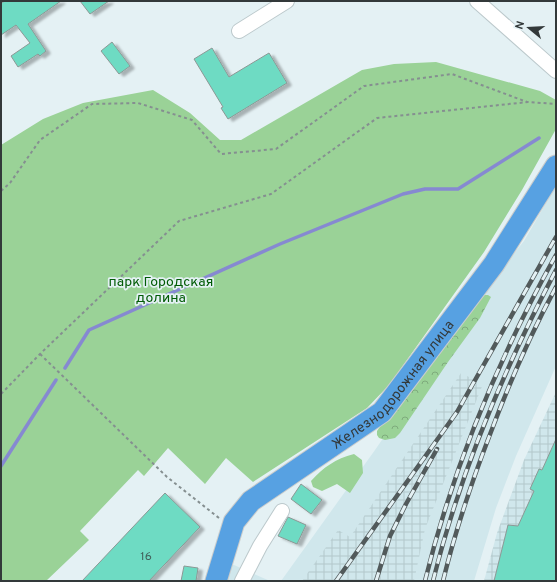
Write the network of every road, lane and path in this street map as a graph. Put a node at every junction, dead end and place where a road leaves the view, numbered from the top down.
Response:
1 (287, 1) edge
2 (477, 1) edge
3 (239, 31) dead end
4 (556, 71) edge
5 (528, 102) junction
6 (556, 104) edge
7 (556, 166) edge
8 (1, 190) edge
9 (40, 354) junction
10 (1, 394) edge
11 (282, 511) dead end
12 (220, 519) dead end
13 (216, 581) edge
14 (242, 581) edge

1 - 3 street
2 - 4 street
5 - 6 path
5 - 8 path
5 - 9 path
7 - 13 highway, Железнодорожная улица
9 - 10 path
9 - 12 path
11 - 14 street

